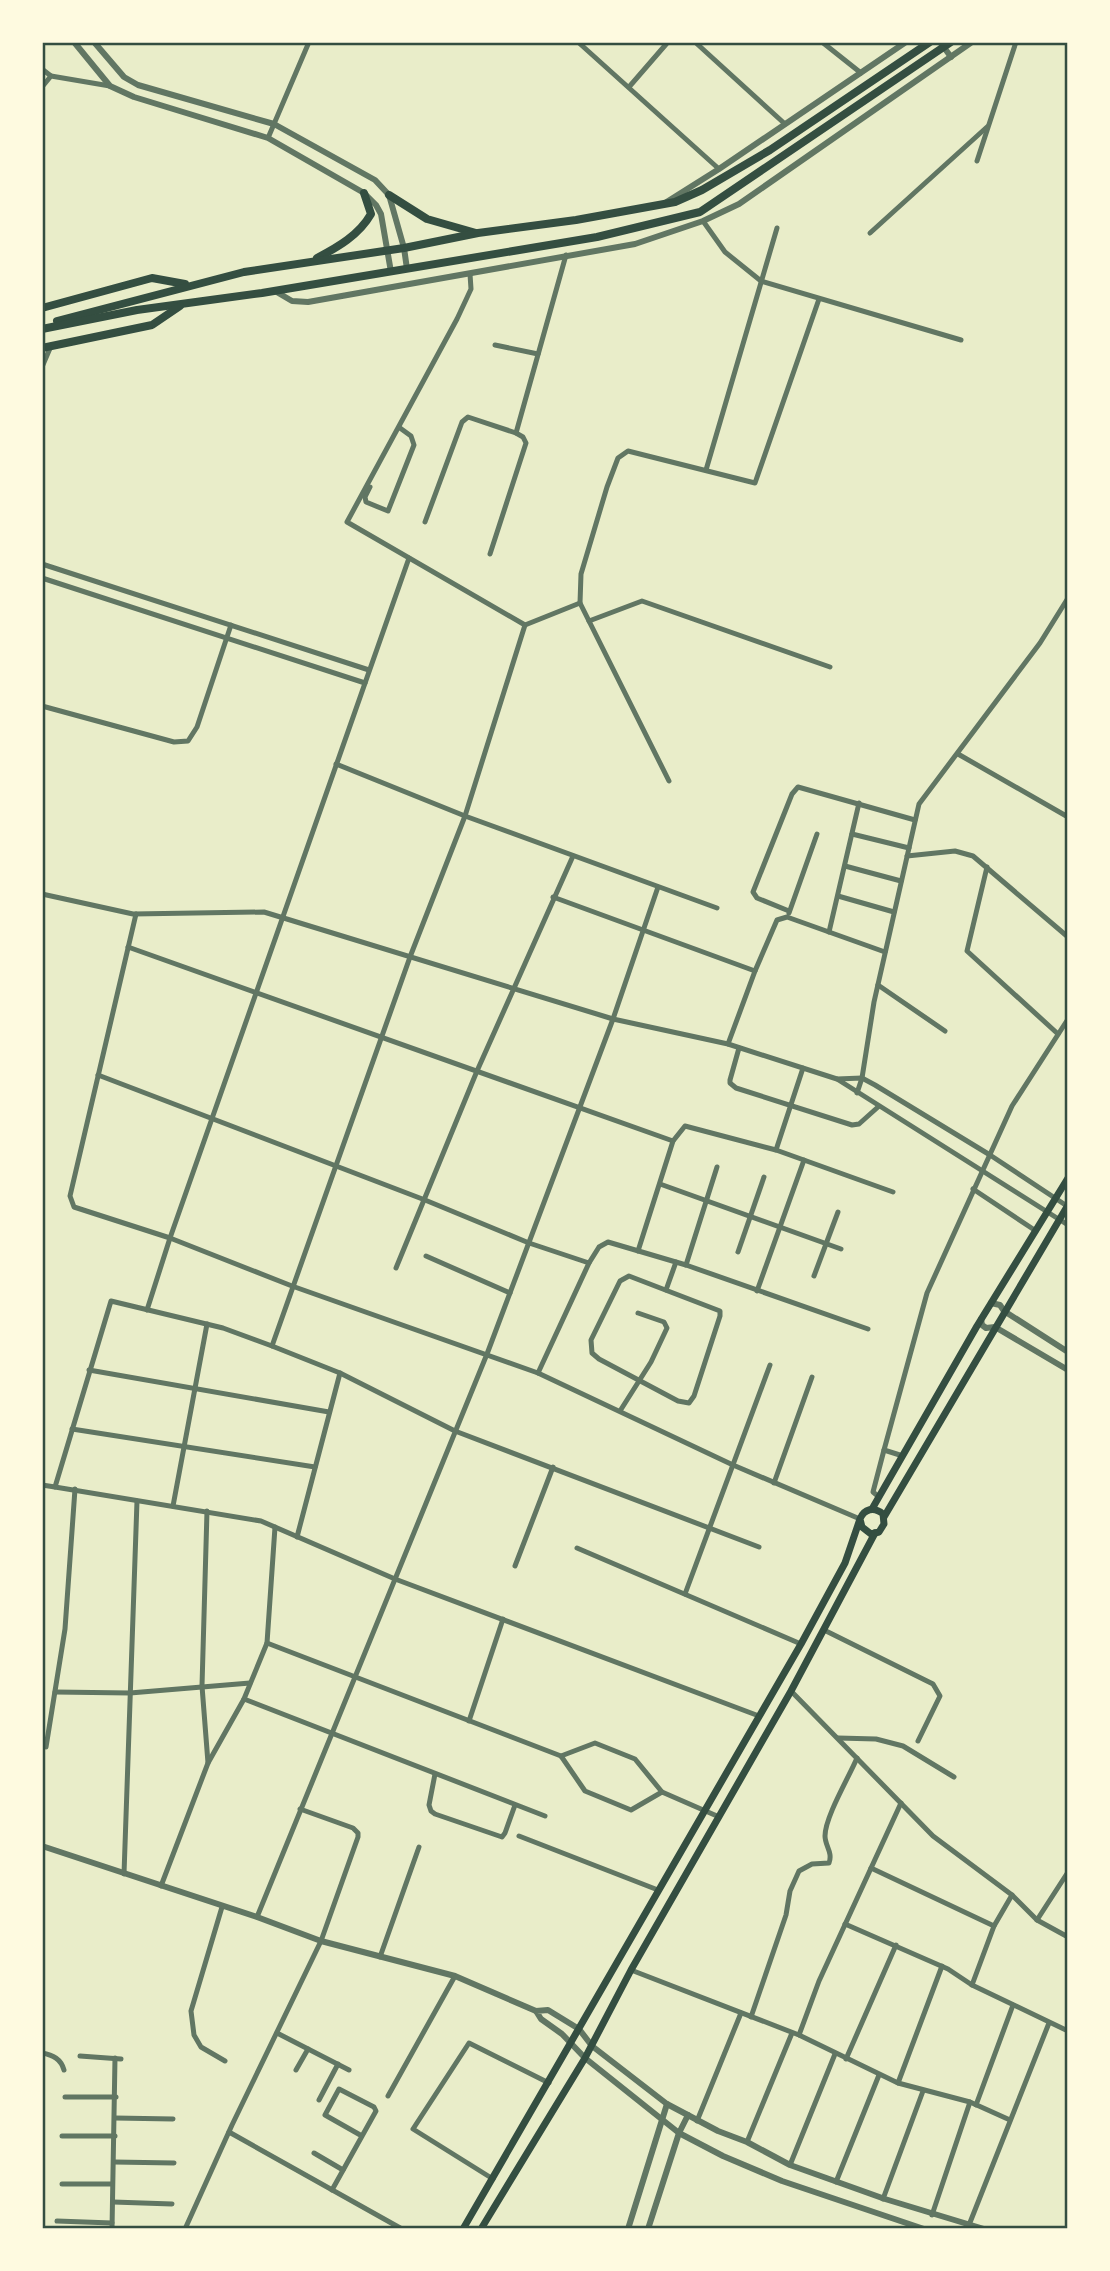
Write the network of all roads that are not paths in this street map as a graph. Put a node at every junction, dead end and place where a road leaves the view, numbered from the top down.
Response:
1 (74, 42) edge
2 (94, 42) edge
3 (309, 42) edge
4 (578, 42) edge
5 (668, 42) edge
6 (695, 42) edge
7 (822, 42) edge
8 (906, 42) edge
9 (930, 42) edge
10 (940, 42) edge
11 (951, 42) edge
12 (972, 42) edge
13 (1016, 42) edge
14 (951, 57) junction
15 (42, 69) edge
16 (861, 73) junction
17 (51, 76) junction
18 (110, 86) junction
19 (42, 87) edge
20 (629, 87) junction
21 (274, 124) junction
22 (785, 124) junction
23 (987, 127) junction
24 (268, 138) junction
25 (977, 162) dead end
26 (719, 169) junction
27 (364, 193) junction
28 (389, 195) junction
29 (663, 204) junction
30 (703, 221) junction
31 (777, 228) dead end
32 (478, 233) junction
33 (870, 233) dead end
34 (404, 248) junction
35 (387, 251) junction
36 (566, 255) junction
37 (311, 261) junction
38 (407, 269) junction
39 (391, 272) junction
40 (470, 274) junction
41 (761, 281) junction
42 (189, 284) junction
43 (275, 291) junction
44 (819, 299) junction
45 (183, 304) junction
46 (42, 308) edge
47 (42, 326) edge
48 (961, 340) dead end
49 (495, 345) dead end
50 (46, 347) edge
51 (538, 354) junction
52 (42, 367) edge
53 (401, 428) junction
54 (516, 433) junction
55 (706, 470) junction
56 (425, 522) dead end
57 (490, 554) dead end
58 (409, 558) junction
59 (42, 564) edge
60 (42, 578) edge
61 (1068, 598) edge
62 (580, 603) junction
63 (589, 621) junction
64 (231, 625) junction
65 (525, 625) junction
66 (227, 640) junction
67 (830, 667) dead end
68 (369, 670) junction
69 (365, 683) junction
70 (42, 706) edge
71 (958, 754) junction
72 (336, 764) junction
73 (669, 781) dead end
74 (859, 803) junction
75 (465, 816) junction
76 (1068, 817) edge
77 (915, 820) junction
78 (817, 834) dead end
79 (852, 834) junction
80 (909, 848) junction
81 (573, 856) junction
82 (907, 856) junction
83 (845, 866) junction
84 (987, 867) junction
85 (901, 881) junction
86 (658, 887) junction
87 (42, 894) edge
88 (838, 896) junction
89 (553, 897) junction
90 (717, 908) dead end
91 (894, 912) junction
92 (136, 914) junction
93 (788, 914) junction
94 (282, 918) junction
95 (644, 930) junction
96 (829, 932) junction
97 (1068, 937) edge
98 (128, 947) junction
99 (885, 952) junction
100 (410, 957) junction
101 (755, 971) junction
102 (878, 985) junction
103 (514, 989) junction
104 (256, 992) junction
105 (613, 1019) junction
106 (1068, 1019) edge
107 (945, 1031) dead end
108 (1058, 1034) junction
109 (382, 1037) junction
110 (728, 1044) junction
111 (739, 1048) junction
112 (803, 1068) junction
113 (477, 1071) junction
114 (98, 1075) junction
115 (862, 1078) junction
116 (837, 1079) junction
117 (857, 1093) junction
118 (791, 1106) junction
119 (878, 1107) junction
120 (580, 1108) junction
121 (212, 1119) junction
122 (673, 1141) junction
123 (776, 1150) junction
124 (989, 1155) junction
125 (804, 1160) junction
126 (335, 1167) junction
127 (717, 1167) dead end
128 (981, 1171) junction
129 (764, 1177) dead end
130 (1068, 1178) edge
131 (660, 1184) junction
132 (973, 1189) junction
133 (893, 1192) dead end
134 (1056, 1199) junction
135 (425, 1200) junction
136 (707, 1201) junction
137 (1068, 1205) edge
138 (838, 1212) dead end
139 (1047, 1213) junction
140 (750, 1217) junction
141 (1059, 1220) junction
142 (1068, 1225) edge
143 (780, 1228) junction
144 (1036, 1231) junction
145 (170, 1238) junction
146 (529, 1243) junction
147 (826, 1243) junction
148 (841, 1249) dead end
149 (638, 1251) junction
150 (738, 1252) dead end
151 (426, 1256) dead end
152 (676, 1262) junction
153 (589, 1263) junction
154 (686, 1265) junction
155 (396, 1268) dead end
156 (814, 1276) dead end
157 (292, 1286) junction
158 (666, 1290) junction
159 (757, 1291) junction
160 (510, 1293) junction
161 (991, 1304) junction
162 (147, 1310) junction
163 (1004, 1311) junction
164 (638, 1313) dead end
165 (981, 1319) junction
166 (207, 1324) junction
167 (995, 1327) junction
168 (868, 1329) dead end
169 (272, 1346) junction
170 (1068, 1352) edge
171 (487, 1354) junction
172 (770, 1365) dead end
173 (89, 1370) junction
174 (1068, 1370) edge
175 (340, 1373) junction
176 (538, 1373) junction
177 (812, 1377) dead end
178 (640, 1380) junction
179 (195, 1389) junction
180 (620, 1411) junction
181 (329, 1412) junction
182 (72, 1429) junction
183 (456, 1431) junction
184 (184, 1446) junction
185 (884, 1450) junction
186 (903, 1456) junction
187 (733, 1465) junction
188 (315, 1467) junction
189 (553, 1467) junction
190 (774, 1483) junction
191 (42, 1485) edge
192 (55, 1487) junction
193 (75, 1489) junction
194 (879, 1497) junction
195 (137, 1501) junction
196 (173, 1506) junction
197 (872, 1509) junction
198 (207, 1511) junction
199 (884, 1517) junction
200 (860, 1519) junction
201 (275, 1527) junction
202 (710, 1528) junction
203 (875, 1533) junction
204 (297, 1537) junction
205 (759, 1547) dead end
206 (577, 1548) dead end
207 (515, 1566) dead end
208 (395, 1579) junction
209 (685, 1594) junction
210 (503, 1619) junction
211 (824, 1630) junction
212 (267, 1643) junction
213 (801, 1644) junction
214 (355, 1677) junction
215 (250, 1684) junction
216 (202, 1686) junction
217 (791, 1690) junction
218 (55, 1692) junction
219 (130, 1693) junction
220 (244, 1699) junction
221 (759, 1716) junction
222 (469, 1721) junction
223 (331, 1734) junction
224 (838, 1738) junction
225 (918, 1741) dead end
226 (46, 1747) dead end
227 (561, 1756) junction
228 (857, 1758) junction
229 (208, 1763) junction
230 (435, 1774) junction
231 (954, 1777) dead end
232 (662, 1792) junction
233 (901, 1803) junction
234 (515, 1805) junction
235 (300, 1809) junction
236 (705, 1810) junction
237 (545, 1816) dead end
238 (717, 1816) junction
239 (519, 1836) dead end
240 (42, 1846) edge
241 (419, 1847) dead end
242 (871, 1868) junction
243 (1068, 1872) edge
244 (124, 1874) junction
245 (161, 1886) junction
246 (658, 1889) junction
247 (1012, 1895) junction
248 (222, 1907) junction
249 (257, 1917) junction
250 (1037, 1920) junction
251 (845, 1924) junction
252 (994, 1926) junction
253 (1068, 1937) edge
254 (321, 1941) junction
255 (896, 1945) junction
256 (380, 1957) junction
257 (942, 1966) junction
258 (631, 1970) junction
259 (455, 1976) junction
260 (972, 1985) junction
261 (1013, 2005) junction
262 (536, 2011) junction
263 (740, 2012) junction
264 (751, 2017) junction
265 (1049, 2023) junction
266 (579, 2029) junction
267 (1068, 2031) edge
268 (276, 2033) junction
269 (792, 2033) junction
270 (799, 2035) junction
271 (572, 2044) junction
272 (592, 2046) junction
273 (308, 2049) junction
274 (42, 2053) edge
275 (835, 2054) junction
276 (80, 2056) dead end
277 (585, 2059) junction
278 (846, 2059) junction
279 (225, 2061) dead end
280 (338, 2064) junction
281 (64, 2070) dead end
282 (296, 2070) dead end
283 (349, 2070) dead end
284 (879, 2075) junction
285 (549, 2083) junction
286 (898, 2083) junction
287 (923, 2091) junction
288 (388, 2096) dead end
289 (65, 2097) dead end
290 (116, 2097) junction
291 (319, 2100) dead end
292 (667, 2104) junction
293 (973, 2104) junction
294 (688, 2115) junction
295 (115, 2118) junction
296 (663, 2118) junction
297 (173, 2119) dead end
298 (1010, 2120) junction
299 (697, 2121) junction
300 (229, 2132) junction
301 (679, 2133) junction
302 (62, 2136) dead end
303 (115, 2136) junction
304 (362, 2136) junction
305 (747, 2142) junction
306 (314, 2153) dead end
307 (114, 2162) junction
308 (174, 2163) dead end
309 (790, 2165) junction
310 (343, 2170) junction
311 (493, 2179) junction
312 (836, 2182) junction
313 (62, 2184) dead end
314 (112, 2184) junction
315 (332, 2190) junction
316 (883, 2199) junction
317 (113, 2202) junction
318 (172, 2204) dead end
319 (932, 2215) junction
320 (57, 2221) dead end
321 (968, 2225) junction
322 (112, 2226) edge
323 (185, 2229) edge
324 (401, 2229) edge
325 (463, 2229) edge
326 (481, 2229) edge
327 (628, 2229) edge
328 (648, 2229) edge
329 (924, 2229) edge
330 (984, 2229) edge

1 - 18 street
2 - 21 street
3 - 21 street
4 - 20 street
5 - 20 street
6 - 22 street
7 - 16 street
8 - 16 street
9 - 29 highway
10 - 14 street
11 - 38 highway
12 - 14 street
13 - 23 street
14 - 30 street
15 - 17 street
16 - 22 street
17 - 18 street
17 - 19 street
18 - 24 street
20 - 26 street
21 - 24 street
21 - 28 street
22 - 26 street
23 - 25 street
23 - 33 street
24 - 27 street
26 - 29 street
27 - 35 street
27 - 37 highway
28 - 32 highway
28 - 34 street
29 - 32 highway
30 - 36 street
30 - 41 street
31 - 41 street
32 - 34 highway
34 - 35 highway
34 - 38 street
35 - 37 highway
35 - 39 street
36 - 40 street
36 - 51 street
37 - 42 highway
38 - 39 highway
39 - 43 highway
40 - 43 street
40 - 53 street
41 - 44 street
41 - 55 street
42 - 46 highway
42 - 47 highway
43 - 45 highway
44 - 48 street
44 - 55 street
45 - 47 highway
45 - 50 highway
49 - 51 street
50 - 52 street
51 - 54 street
53 - 53 street
53 - 58 street
54 - 56 street
54 - 57 street
55 - 62 street
58 - 65 street
58 - 68 street
59 - 64 street
60 - 66 street
61 - 71 street
62 - 63 street
62 - 65 street
63 - 67 street
63 - 73 street
64 - 66 street
64 - 68 street
65 - 75 street
66 - 69 street
66 - 70 street
68 - 69 street
69 - 72 street
71 - 76 street
71 - 77 street
72 - 75 street
72 - 94 street
74 - 77 street
74 - 79 street
74 - 93 street
75 - 81 street
75 - 100 street
77 - 80 street
78 - 93 street
79 - 80 street
79 - 83 street
80 - 82 street
81 - 86 street
81 - 89 street
82 - 84 street
82 - 85 street
83 - 85 street
83 - 88 street
84 - 97 street
84 - 108 street
85 - 91 street
86 - 90 street
86 - 95 street
87 - 92 street
88 - 91 street
88 - 96 street
89 - 95 street
89 - 103 street
91 - 99 street
92 - 94 street
92 - 98 street
93 - 96 street
93 - 101 street
94 - 100 street
94 - 104 street
95 - 101 street
95 - 105 street
96 - 99 street
98 - 104 street
98 - 114 street
99 - 102 street
100 - 103 street
100 - 109 street
101 - 110 street
102 - 107 street
102 - 115 street
103 - 105 street
103 - 113 street
104 - 109 street
104 - 121 street
105 - 110 street
105 - 120 street
106 - 108 street
108 - 124 street
109 - 113 street
109 - 126 street
110 - 111 street
111 - 112 street
111 - 118 street
112 - 116 street
112 - 118 street
113 - 120 street
113 - 135 street
114 - 121 street
114 - 145 street
115 - 116 street
115 - 117 street
115 - 124 street
116 - 117 street
117 - 119 street
118 - 119 street
118 - 123 street
119 - 128 street
120 - 122 street
120 - 146 street
121 - 126 street
121 - 145 street
122 - 123 street
122 - 131 street
123 - 125 street
124 - 128 street
124 - 134 street
125 - 133 street
125 - 143 street
126 - 135 street
126 - 157 street
127 - 136 street
128 - 132 street
128 - 139 street
129 - 140 street
130 - 134 main road
131 - 136 street
131 - 149 street
132 - 144 street
132 - 185 street
134 - 137 street
134 - 139 main road
135 - 146 street
135 - 155 street
136 - 140 street
136 - 154 street
137 - 141 main road
138 - 147 street
139 - 141 street
139 - 144 main road
140 - 143 street
140 - 150 street
141 - 142 street
141 - 163 main road
143 - 147 street
143 - 159 street
144 - 161 main road
145 - 157 street
145 - 162 street
146 - 153 street
146 - 160 street
147 - 148 street
147 - 156 street
149 - 152 street
149 - 153 street
151 - 160 street
152 - 154 street
152 - 158 street
153 - 176 street
154 - 159 street
157 - 169 street
157 - 171 street
158 - 178 street
158 - 178 street
159 - 168 street
160 - 171 street
161 - 163 street
161 - 165 main road
162 - 166 street
162 - 173 street
163 - 167 main road
163 - 170 street
164 - 178 street
165 - 167 street
165 - 186 main road
166 - 169 street
166 - 179 street
167 - 174 street
167 - 199 main road
169 - 175 street
171 - 176 street
171 - 183 street
172 - 187 street
173 - 179 street
173 - 182 street
175 - 181 street
175 - 183 street
176 - 180 street
177 - 190 street
178 - 180 street
179 - 181 street
179 - 184 street
180 - 187 street
181 - 188 street
182 - 184 street
182 - 192 street
183 - 189 street
183 - 208 street
184 - 188 street
184 - 196 street
185 - 186 street
185 - 194 street
186 - 194 main road
187 - 190 street
187 - 202 street
188 - 204 street
189 - 202 street
189 - 207 street
190 - 200 street
191 - 192 street
192 - 193 street
193 - 195 street
193 - 218 street
194 - 197 main road
195 - 196 street
195 - 219 street
196 - 198 street
197 - 199 main road
197 - 200 main road
198 - 201 street
198 - 216 street
199 - 203 main road
200 - 203 main road
200 - 213 main road
201 - 204 street
201 - 212 street
202 - 205 street
202 - 209 street
203 - 211 main road
204 - 208 street
206 - 209 street
208 - 210 street
208 - 214 street
209 - 213 street
210 - 221 street
210 - 222 street
211 - 217 main road
211 - 225 street
212 - 214 street
212 - 215 street
213 - 221 main road
214 - 222 street
214 - 223 street
215 - 216 street
215 - 220 street
216 - 219 street
216 - 229 street
217 - 224 street
217 - 238 main road
218 - 219 street
218 - 226 street
219 - 244 street
220 - 223 street
220 - 229 street
221 - 236 main road
222 - 227 street
223 - 230 street
223 - 235 street
224 - 228 street
224 - 231 street
227 - 232 street
227 - 232 street
228 - 233 street
228 - 264 street
229 - 245 street
230 - 234 street
230 - 234 street
232 - 236 street
233 - 242 street
233 - 247 street
234 - 237 street
235 - 249 street
235 - 254 street
236 - 238 street
236 - 246 main road
238 - 258 main road
239 - 246 street
240 - 244 street
241 - 256 street
242 - 251 street
242 - 252 street
243 - 250 street
244 - 245 street
245 - 248 street
246 - 266 main road
247 - 250 street
247 - 252 street
248 - 249 street
248 - 279 street
249 - 254 street
250 - 253 street
251 - 255 street
251 - 270 street
252 - 260 street
254 - 256 street
254 - 268 street
255 - 257 street
255 - 278 street
256 - 259 street
257 - 260 street
257 - 286 street
258 - 263 street
258 - 272 main road
259 - 262 street
259 - 288 street
260 - 261 street
261 - 265 street
261 - 293 street
262 - 266 street
262 - 271 street
263 - 264 street
263 - 299 street
264 - 269 street
265 - 267 street
265 - 298 street
266 - 271 main road
266 - 272 street
268 - 273 street
268 - 300 street
269 - 270 street
269 - 305 street
270 - 275 street
271 - 277 street
271 - 285 main road
272 - 277 main road
272 - 292 street
273 - 280 street
273 - 282 street
274 - 281 street
275 - 278 street
275 - 309 street
276 - 290 street
277 - 296 street
277 - 326 main road
278 - 284 street
280 - 283 street
280 - 291 street
284 - 286 street
284 - 312 street
285 - 311 main road
285 - 311 street
286 - 287 street
287 - 293 street
287 - 316 street
289 - 290 street
290 - 295 street
292 - 294 street
292 - 296 street
293 - 298 street
293 - 319 street
294 - 299 street
294 - 301 street
295 - 297 street
295 - 303 street
296 - 301 street
296 - 327 street
298 - 321 street
299 - 305 street
300 - 315 street
300 - 323 street
301 - 328 street
301 - 329 street
302 - 303 street
303 - 307 street
304 - 304 street
304 - 310 street
305 - 309 street
306 - 310 street
307 - 308 street
307 - 314 street
309 - 312 street
310 - 315 street
311 - 325 main road
312 - 316 street
313 - 314 street
314 - 317 street
315 - 324 street
316 - 319 street
317 - 318 street
317 - 322 street
319 - 321 street
320 - 322 street
321 - 330 street

